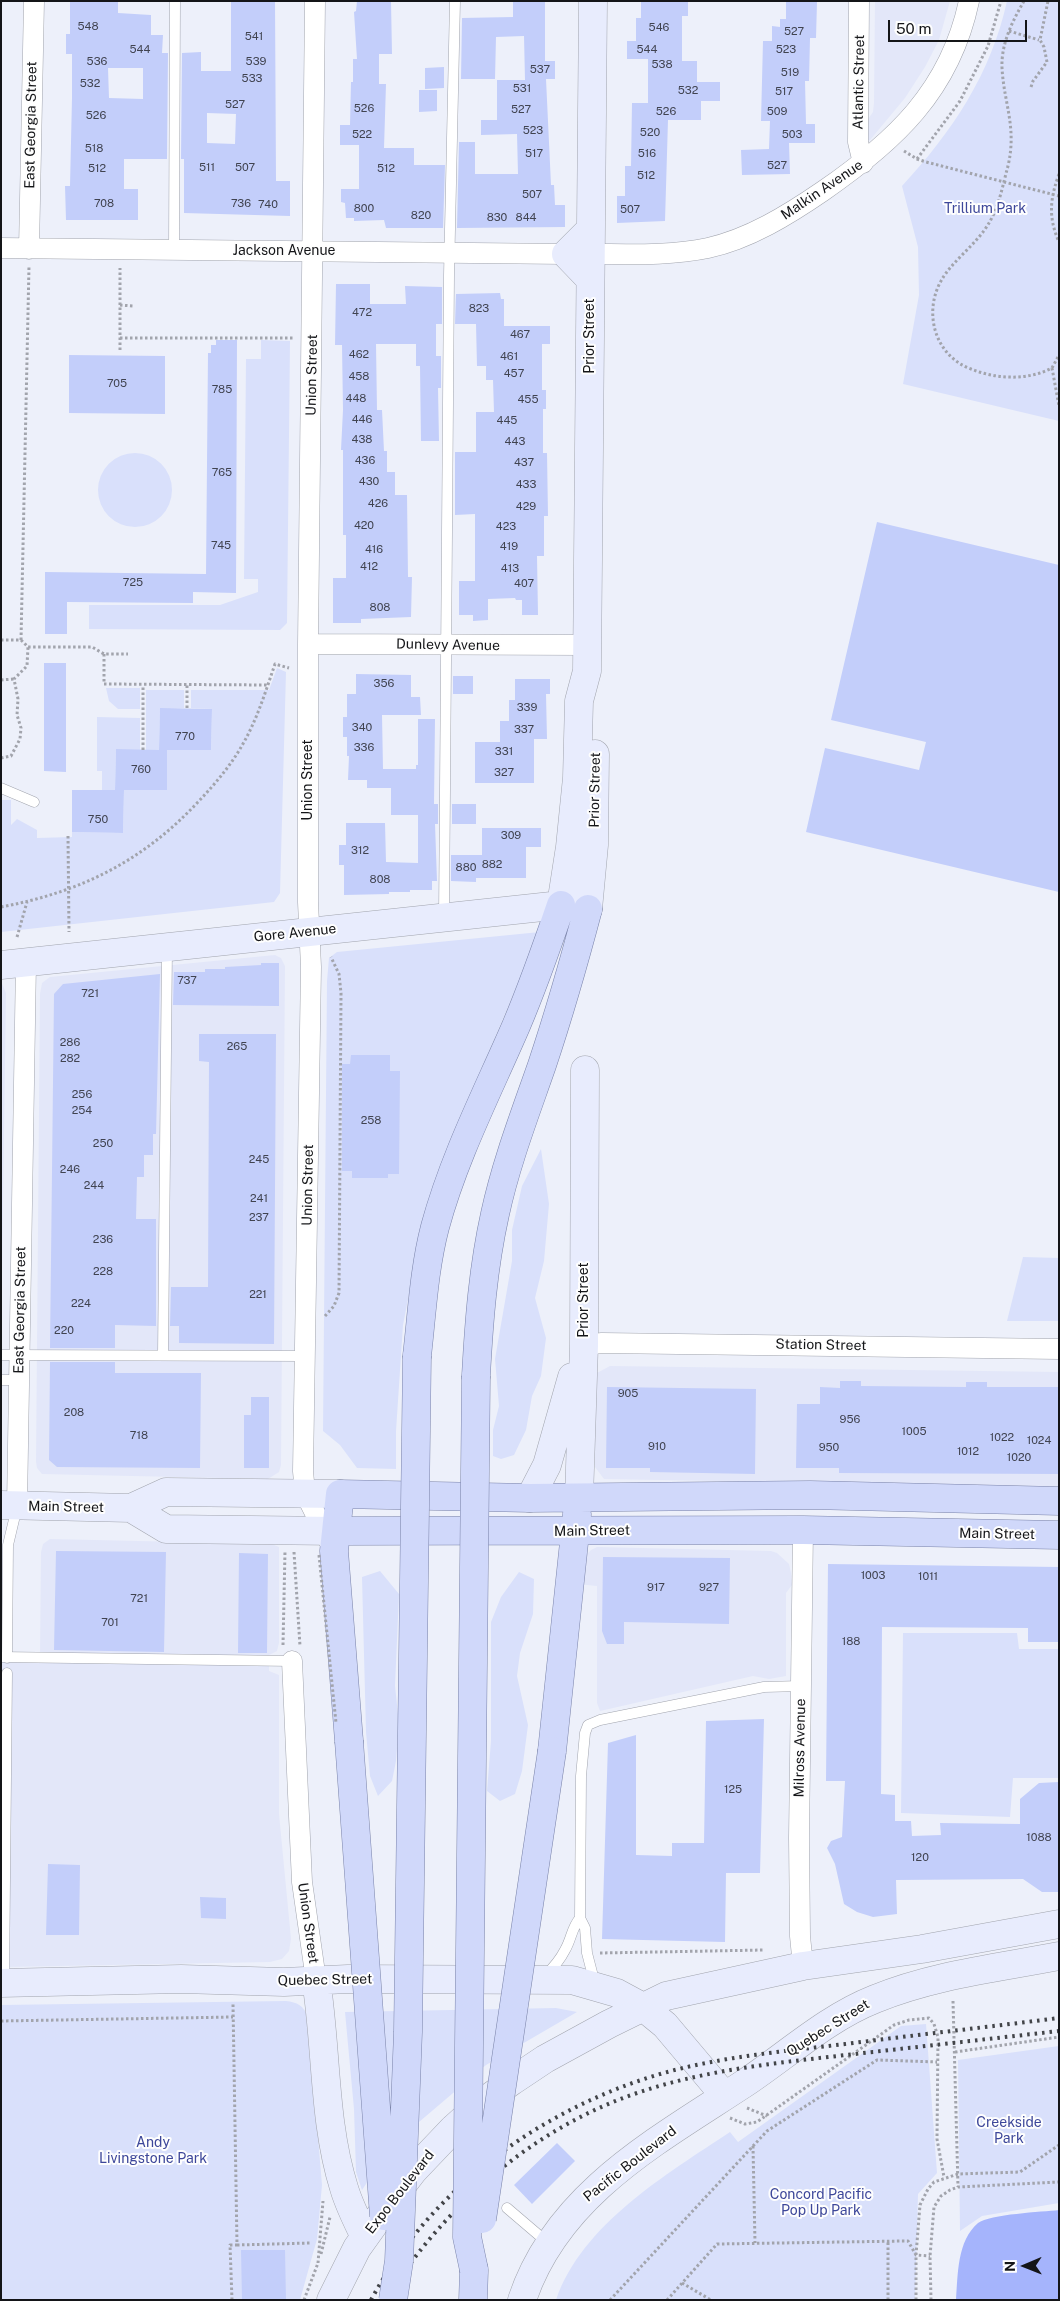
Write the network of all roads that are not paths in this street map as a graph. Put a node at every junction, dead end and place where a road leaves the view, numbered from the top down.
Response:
1 (34, 1) edge
2 (175, 1) edge
3 (315, 1) edge
4 (455, 1) edge
5 (593, 1) edge
6 (859, 1) edge
7 (969, 1) edge
8 (864, 163) junction
9 (1, 248) edge
10 (174, 251) junction
11 (313, 252) junction
12 (450, 252) junction
13 (584, 254) junction
14 (29, 257) junction
15 (308, 644) junction
16 (447, 646) junction
17 (588, 658) junction
18 (1, 788) edge
19 (34, 802) dead end
20 (560, 904) junction
21 (588, 909) junction
22 (444, 917) junction
23 (309, 931) junction
24 (167, 947) junction
25 (14, 964) edge
26 (585, 1070) dead end
27 (584, 1345) junction
28 (1059, 1348) edge
29 (10, 1355) edge
30 (163, 1355) junction
31 (305, 1356) junction
32 (10, 1380) edge
33 (305, 1493) junction
34 (340, 1494) junction
35 (530, 1498) junction
36 (579, 1498) junction
37 (1059, 1501) edge
38 (9, 1506) edge
39 (131, 1508) junction
40 (803, 1530) junction
41 (575, 1531) junction
42 (1059, 1535) edge
43 (333, 1542) junction
44 (4, 1658) edge
45 (288, 1661) joint
46 (7, 1673) dead end
47 (801, 1686) junction
48 (580, 1918) junction
49 (1059, 1924) edge
50 (1059, 1956) edge
51 (802, 1966) junction
52 (542, 1979) junction
53 (316, 1980) junction
54 (3, 1983) edge
55 (595, 1985) junction
56 (643, 2007) junction
57 (735, 2108) junction
58 (507, 2208) dead end
59 (365, 2237) junction
60 (548, 2244) junction
61 (474, 2270) junction
62 (331, 2300) edge
63 (387, 2300) edge
64 (393, 2300) edge
65 (473, 2300) edge
66 (522, 2300) edge

1 - 14 street, East Georgia Street
2 - 10 lane
3 - 11 street, Union Street
4 - 12 lane
5 - 13 main road, Prior Street
6 - 8 street, Atlantic Street
7 - 8 street, Malkin Avenue
8 - 13 street, Malkin Avenue
9 - 14 street, Jackson Avenue
10 - 11 street, Jackson Avenue
10 - 14 street, Jackson Avenue
11 - 12 street, Jackson Avenue
11 - 15 street, Union Street
12 - 13 street, Jackson Avenue
12 - 16 lane
13 - 17 main road, Prior Street
15 - 16 street, Dunlevy Avenue
15 - 23 street, Union Street
16 - 17 street, Dunlevy Avenue
16 - 22 lane
17 - 20 main road, Prior Street
17 - 21 main road, Prior Street
18 - 19 lane
20 - 21 main road, Gore Avenue
20 - 22 main road, Gore Avenue
20 - 64 main road, bridge
21 - 61 main road, bridge
22 - 23 main road, Gore Avenue
23 - 24 main road, Gore Avenue
23 - 31 street, Union Street
24 - 25 main road, Gore Avenue
24 - 30 lane
25 - 29 street, East Georgia Street
26 - 27 main road, Prior Street
27 - 28 street, Station Street
27 - 35 main road
27 - 36 main road, Prior Street
29 - 30 lane
29 - 32 street, East Georgia Street
30 - 31 lane
31 - 33 street, Union Street
32 - 38 street, East Georgia Street
33 - 34 main road, Main Street
33 - 39 main road, Main Street
33 - 43 street, Union Street
34 - 35 main road, Main Street
34 - 43 main road
35 - 36 main road, Main Street
36 - 37 main road, Main Street
36 - 41 main road, Prior Street
38 - 39 main road, Main Street
38 - 44 lane, East Georgia Street
39 - 43 main road, Main Street
40 - 41 main road, Main Street
40 - 42 main road, Main Street
40 - 47 street, Milross Avenue
41 - 43 main road, Main Street
41 - 61 main road, Prior Street, bridge
43 - 63 main road, bridge
44 - 45 lane
45 - 53 street, Union Street
46 - 54 lane
47 - 48 lane
47 - 51 street, Milross Avenue
48 - 52 lane
48 - 55 lane
49 - 51 main road
50 - 57 main road, Quebec Street
51 - 56 main road
52 - 53 main road, Quebec Street
52 - 55 main road, Quebec Street
53 - 54 main road, Quebec Street
53 - 59 main road, Union Street
55 - 56 main road, Quebec Street
56 - 57 main road, Quebec Street
56 - 59 main road, Expo Boulevard
57 - 60 main road, Pacific Boulevard
58 - 60 lane
59 - 62 main road, Expo Boulevard
60 - 66 main road, Pacific Boulevard
61 - 65 main road

